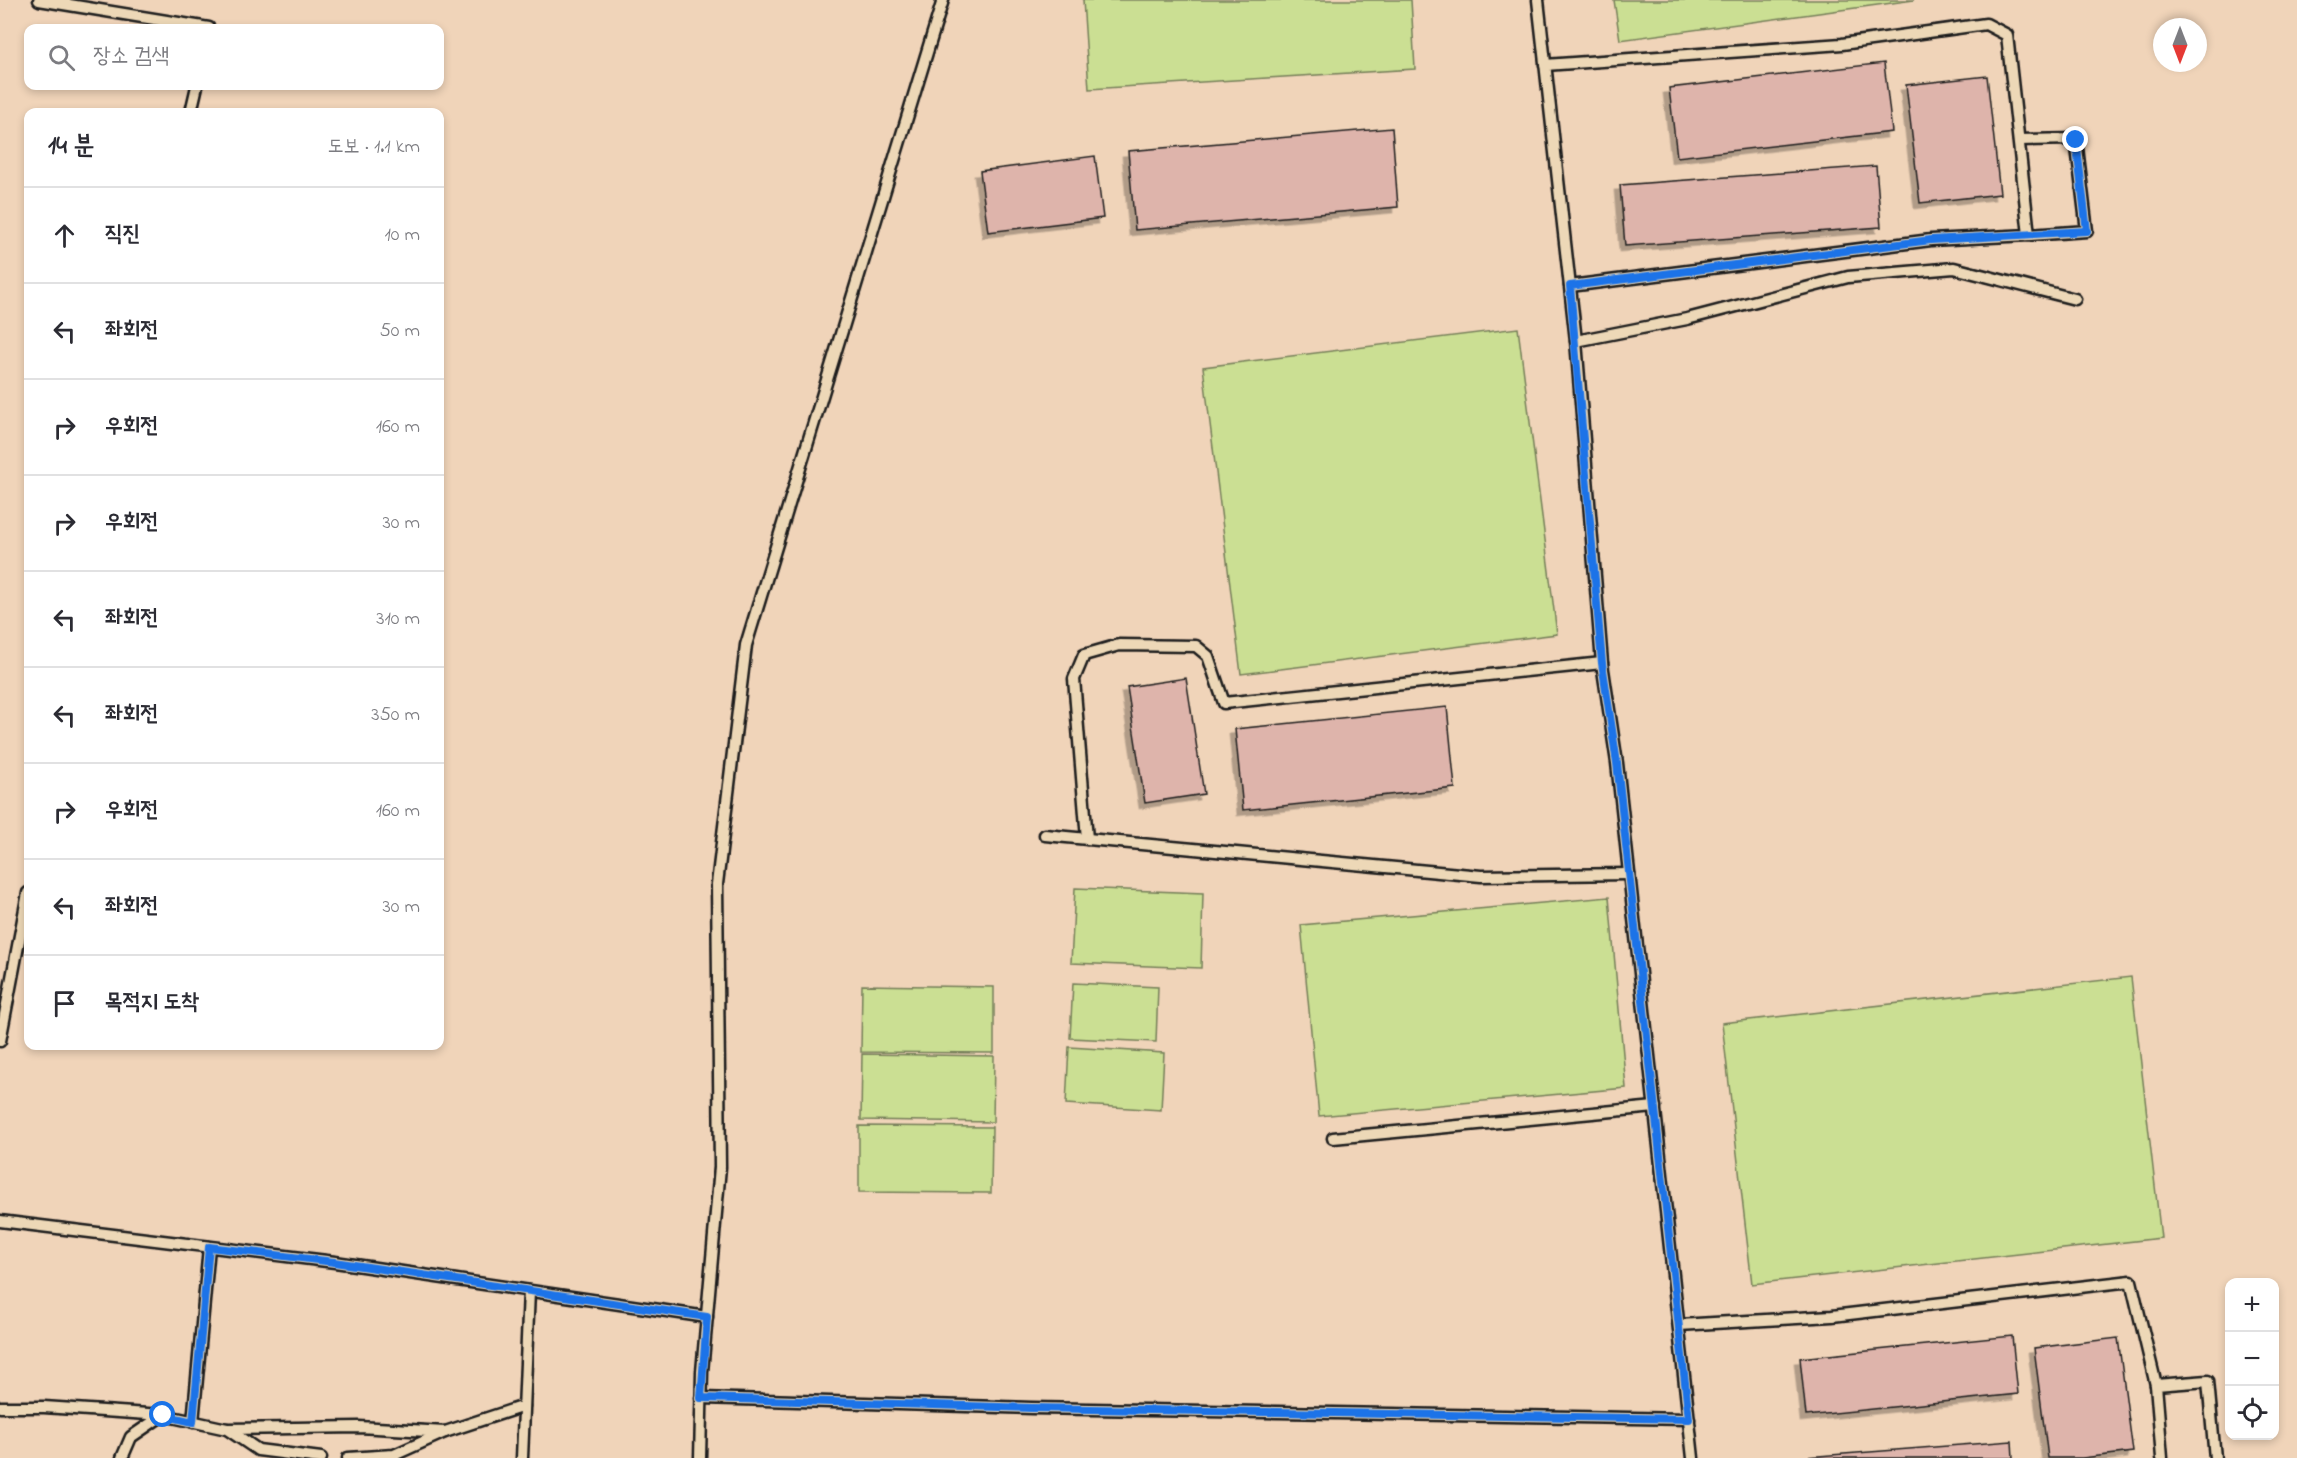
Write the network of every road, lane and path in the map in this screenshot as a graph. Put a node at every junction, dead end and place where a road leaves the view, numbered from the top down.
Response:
1 (39, 0) edge
2 (943, 0) edge
3 (1538, 0) edge
4 (185, 24) edge
5 (1545, 65) junction
6 (196, 90) edge
7 (192, 108) edge
8 (2019, 140) junction
9 (2029, 235) junction
10 (1570, 286) junction
11 (2075, 299) dead end
12 (1576, 341) junction
13 (1602, 663) junction
14 (1045, 835) dead end
15 (1087, 839) junction
16 (1629, 873) junction
17 (24, 914) edge
18 (0, 1041) edge
19 (1655, 1107) junction
20 (1333, 1138) dead end
21 (0, 1221) edge
22 (209, 1247) junction
23 (529, 1291) junction
24 (707, 1317) junction
25 (1679, 1325) junction
26 (2156, 1386) junction
27 (701, 1398) junction
28 (524, 1406) junction
29 (0, 1407) edge
30 (163, 1415) junction
31 (1689, 1419) junction
32 (193, 1422) junction
33 (227, 1429) junction
34 (445, 1432) junction
35 (122, 1458) edge
36 (321, 1458) edge
37 (348, 1458) edge
38 (522, 1458) edge
39 (700, 1458) edge
40 (1694, 1458) edge
41 (2162, 1458) edge
42 (2215, 1458) edge

1 - 4 lane
2 - 24 lane
3 - 5 lane
5 - 8 lane
5 - 10 lane
6 - 7 lane
8 - 9 lane
8 - 9 lane
9 - 10 lane
10 - 12 lane
11 - 12 lane
12 - 13 lane
13 - 15 lane
13 - 16 lane
14 - 15 lane
15 - 16 lane
16 - 19 lane
17 - 18 lane
19 - 20 lane
19 - 25 lane
21 - 22 lane
22 - 23 lane
22 - 32 lane
23 - 24 lane
23 - 28 lane
24 - 27 lane
25 - 26 lane
25 - 31 lane
26 - 41 lane
26 - 42 lane
27 - 31 lane
27 - 39 lane
28 - 34 lane
28 - 38 lane
29 - 30 lane
30 - 32 lane
30 - 35 lane
31 - 40 lane
32 - 33 lane
33 - 34 lane
33 - 36 lane
34 - 37 lane

